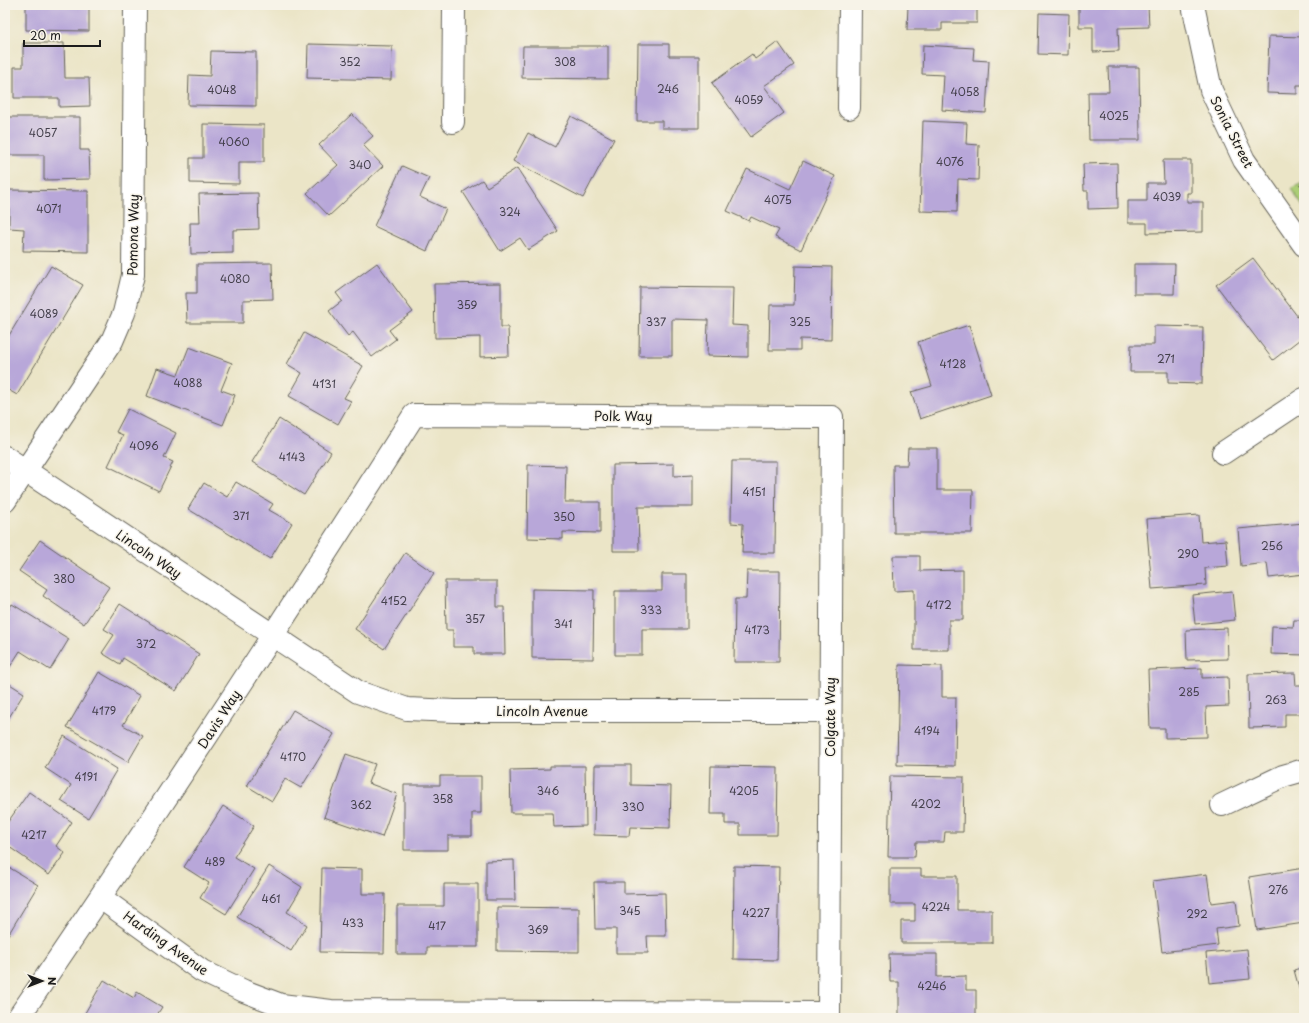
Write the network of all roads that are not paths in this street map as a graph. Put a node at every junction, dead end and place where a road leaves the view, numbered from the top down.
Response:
1 (135, 5) edge
2 (454, 5) edge
3 (850, 5) edge
4 (1193, 5) edge
5 (849, 108) dead end
6 (453, 122) dead end
7 (1304, 245) edge
8 (1304, 399) edge
9 (414, 415) joint
10 (832, 417) joint
11 (1223, 453) dead end
12 (5, 457) edge
13 (25, 471) junction
14 (5, 501) edge
15 (273, 636) junction
16 (830, 711) junction
17 (1304, 770) edge
18 (1222, 805) dead end
19 (101, 898) junction
20 (829, 1016) edge
21 (18, 1018) edge

1 - 13 street, Pomona Way
2 - 6 street
3 - 5 street
4 - 7 street, Sonia Street
8 - 11 street
9 - 10 street, Polk Way
9 - 15 street, Davis Way
10 - 16 street, Colgate Way
12 - 13 street
13 - 14 street, Pomona Way
13 - 15 street, Lincoln Way
15 - 16 street, Lincoln Avenue
15 - 19 street, Davis Way
16 - 20 street, Colgate Way
17 - 18 street
19 - 20 street, Harding Avenue
19 - 21 street, Davis Way

